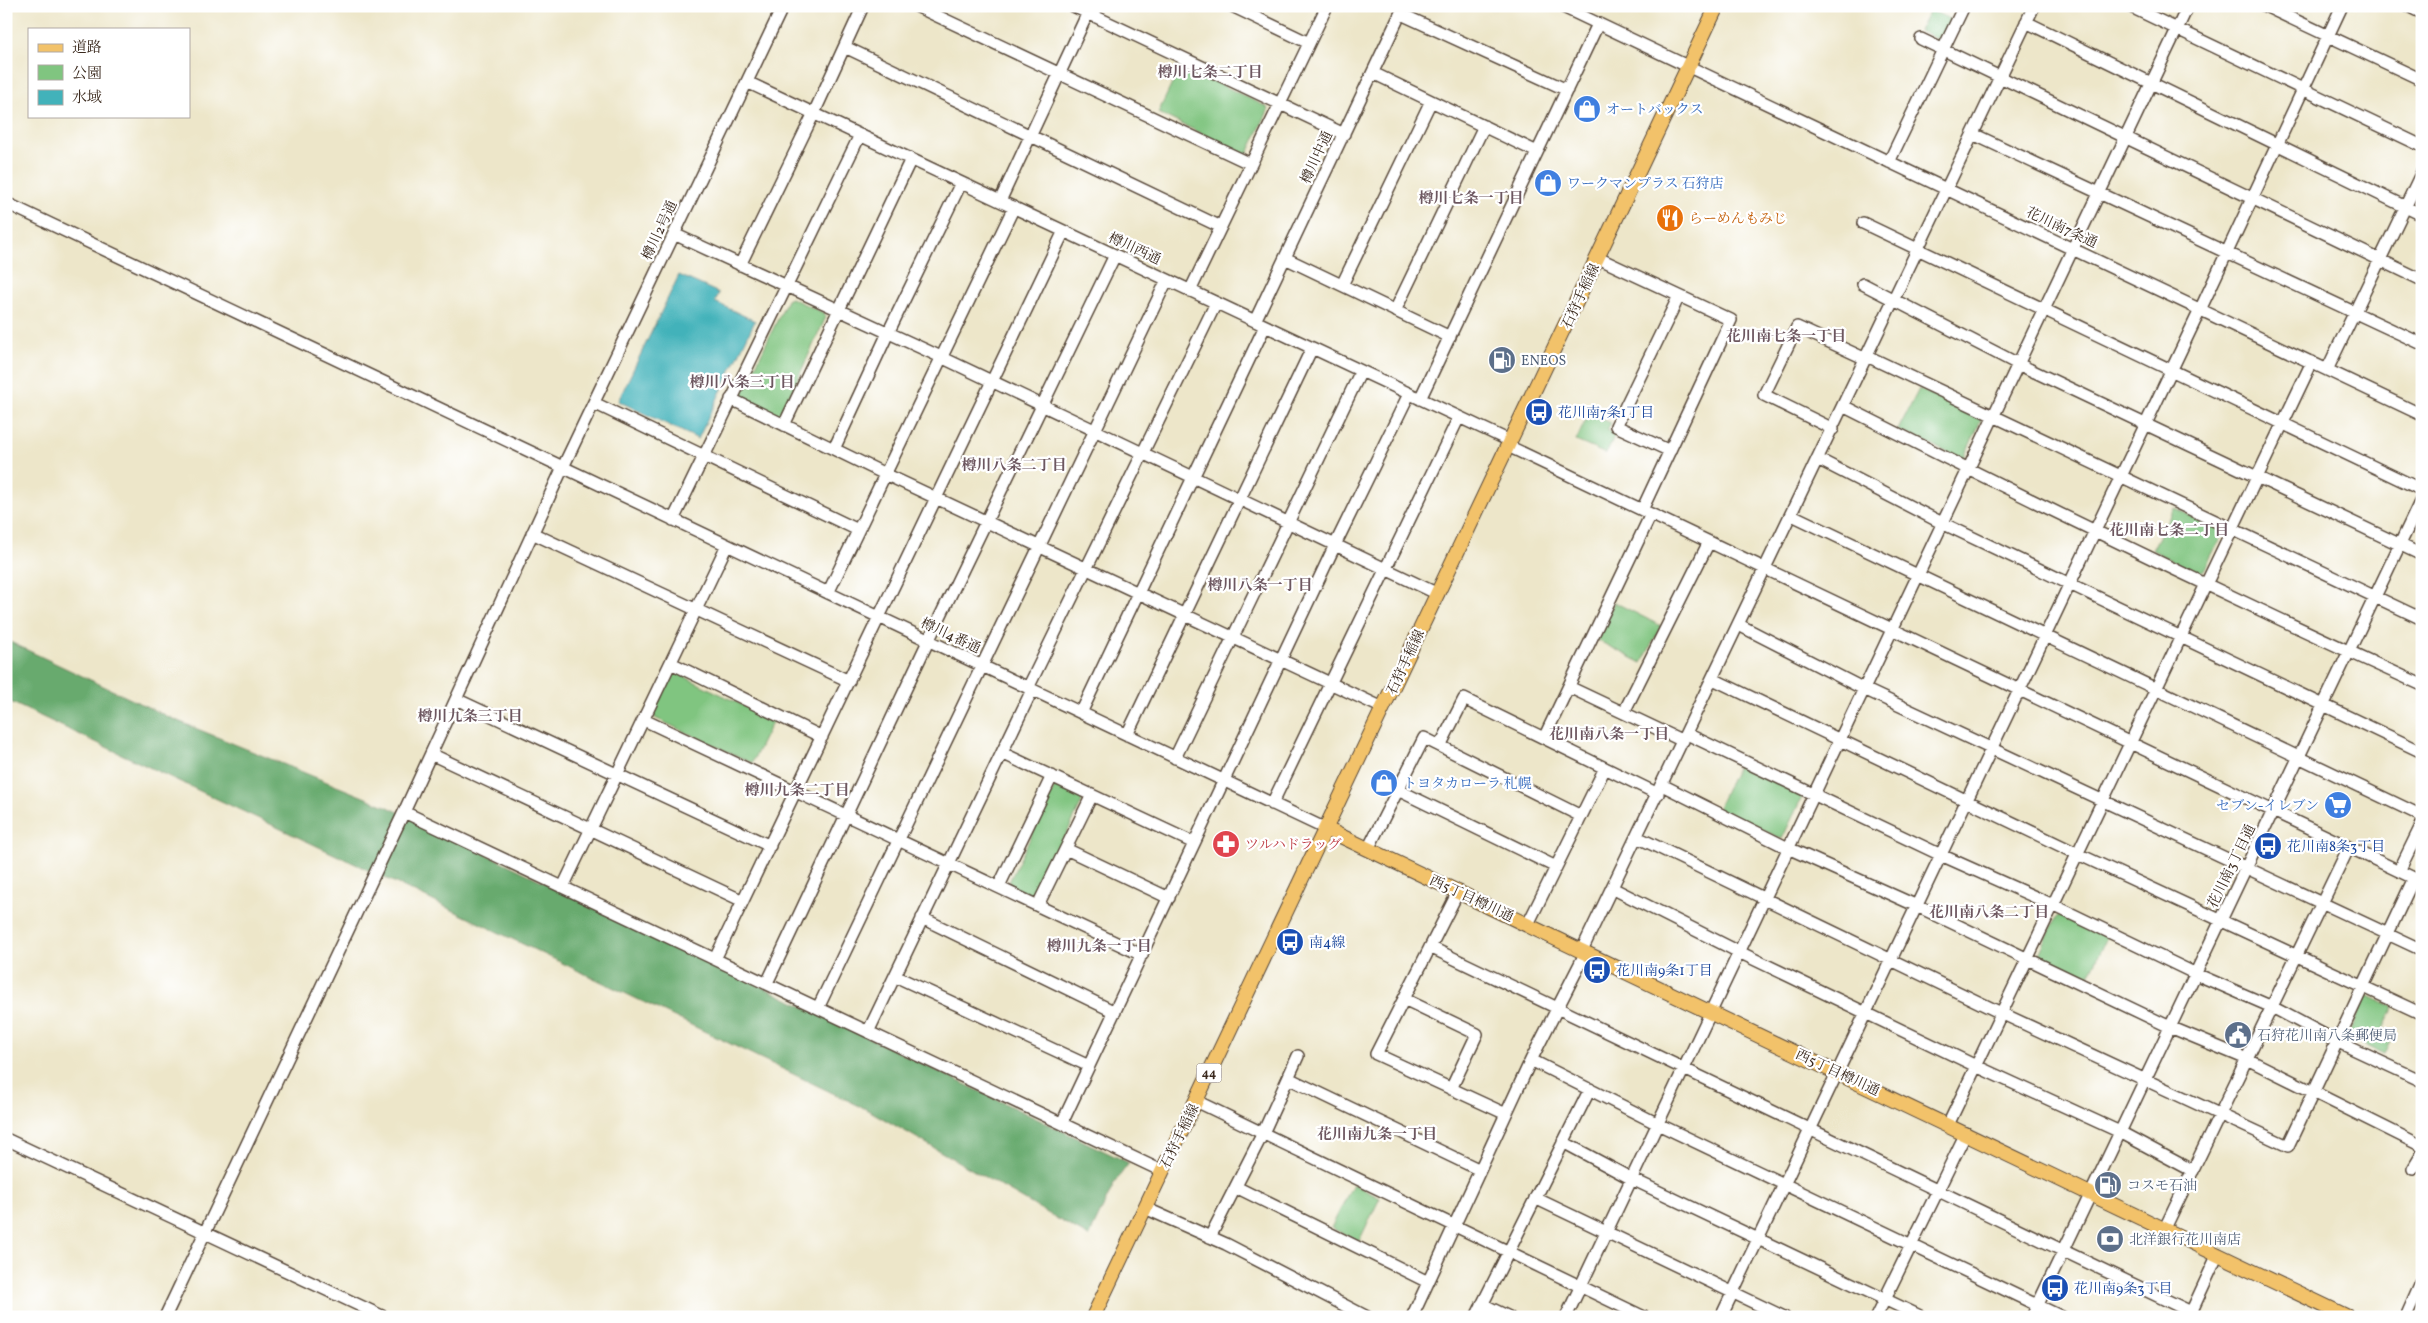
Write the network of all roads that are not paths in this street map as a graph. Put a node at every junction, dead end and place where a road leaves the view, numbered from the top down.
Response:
1 (783, 6) edge
2 (864, 6) edge
3 (916, 6) edge
4 (1073, 6) edge
5 (1232, 6) edge
6 (1327, 6) edge
7 (1561, 6) edge
8 (1717, 6) edge
9 (1964, 6) edge
10 (2034, 6) edge
11 (2129, 6) edge
12 (2188, 6) edge
13 (2265, 6) edge
14 (2342, 6) edge
15 (2408, 6) edge
16 (1089, 10) edge
17 (1403, 10) edge
18 (2422, 13) edge
19 (2026, 22) junction
20 (1598, 24) junction
21 (2177, 30) junction
22 (2328, 37) junction
23 (1921, 39) dead end
24 (1309, 43) junction
25 (845, 47) junction
26 (1943, 50) junction
27 (1689, 67) junction
28 (1373, 73) junction
29 (1059, 74) junction
30 (2000, 78) junction
31 (2422, 80) edge
32 (747, 82) junction
33 (2151, 85) junction
34 (1567, 90) junction
35 (2302, 91) junction
36 (1431, 101) junction
37 (1279, 105) junction
38 (814, 113) junction
39 (1484, 126) junction
40 (1344, 134) junction
41 (1973, 134) junction
42 (860, 135) junction
43 (1031, 135) junction
44 (2126, 136) junction
45 (2277, 145) junction
46 (2422, 146) edge
47 (1538, 152) junction
48 (910, 159) junction
49 (1889, 162) junction
50 (1251, 164) junction
51 (2422, 172) edge
52 (961, 183) junction
53 (1946, 189) junction
54 (2099, 193) junction
55 (2253, 197) junction
56 (1000, 201) junction
57 (6, 202) edge
58 (1014, 207) junction
59 (2405, 207) junction
60 (2422, 215) edge
61 (1863, 223) dead end
62 (1221, 227) junction
63 (1064, 231) junction
64 (674, 234) junction
65 (1918, 249) junction
66 (2073, 249) junction
67 (2227, 253) junction
68 (1115, 255) junction
69 (1285, 258) junction
70 (1598, 258) junction
71 (2380, 260) junction
72 (740, 264) junction
73 (1167, 280) junction
74 (2422, 280) edge
75 (1863, 284) dead end
76 (1342, 285) junction
77 (786, 286) junction
78 (1190, 290) junction
79 (1679, 296) junction
80 (1894, 300) junction
81 (1216, 303) junction
82 (2044, 309) junction
83 (838, 310) junction
84 (2200, 310) junction
85 (1395, 311) junction
86 (2354, 313) junction
87 (1260, 323) junction
88 (888, 333) junction
89 (1450, 337) junction
90 (2422, 344) edge
91 (1312, 348) junction
92 (941, 358) junction
93 (1866, 358) junction
94 (2312, 362) junction
95 (2018, 364) junction
96 (2327, 370) junction
97 (1361, 371) junction
98 (2171, 371) junction
99 (993, 382) junction
100 (1409, 394) junction
101 (731, 399) junction
102 (1420, 399) junction
103 (594, 403) junction
104 (1041, 405) junction
105 (1843, 406) junction
106 (2422, 414) edge
107 (1994, 415) junction
108 (1459, 417) junction
109 (2146, 424) junction
110 (784, 425) junction
111 (2282, 425) junction
112 (1833, 428) junction
113 (1094, 430) junction
114 (1509, 444) junction
115 (834, 449) junction
116 (1670, 451) junction
117 (1143, 454) junction
118 (704, 456) junction
119 (1818, 459) junction
120 (563, 467) junction
121 (1968, 470) junction
122 (885, 474) junction
123 (1192, 477) junction
124 (2121, 477) junction
125 (2257, 477) junction
126 (2422, 490) edge
127 (2422, 498) edge
128 (937, 499) junction
129 (1239, 500) junction
130 (1647, 512) junction
131 (1792, 515) junction
132 (673, 520) junction
133 (987, 522) junction
134 (1288, 523) junction
135 (1942, 523) junction
136 (2232, 529) junction
137 (858, 530) junction
138 (2095, 530) junction
139 (532, 533) junction
140 (1709, 542) junction
141 (727, 545) junction
142 (1335, 545) junction
143 (2400, 545) junction
144 (1039, 547) junction
145 (2422, 555) edge
146 (1384, 568) junction
147 (1087, 569) junction
148 (1766, 569) junction
149 (1917, 575) junction
150 (2070, 582) junction
151 (2206, 585) junction
152 (828, 593) junction
153 (1137, 593) junction
154 (1438, 594) junction
155 (2375, 598) junction
156 (698, 609) junction
157 (1184, 615) junction
158 (880, 618) junction
159 (2422, 619) edge
160 (1739, 625) junction
161 (1892, 629) junction
162 (2044, 636) junction
163 (2182, 636) junction
164 (1234, 638) junction
165 (928, 641) junction
166 (2349, 652) junction
167 (1282, 660) junction
168 (671, 663) junction
169 (982, 666) junction
170 (1713, 679) junction
171 (849, 681) junction
172 (1330, 683) junction
173 (2422, 685) edge
174 (1569, 687) junction
175 (2157, 688) junction
176 (1030, 689) junction
177 (1864, 689) junction
178 (2019, 690) junction
179 (456, 699) junction
180 (2325, 704) junction
181 (1384, 708) junction
182 (1624, 712) junction
183 (1081, 713) junction
184 (644, 720) junction
185 (1127, 735) junction
186 (822, 737) junction
187 (1685, 737) junction
188 (1544, 738) junction
189 (1839, 741) junction
190 (2131, 743) junction
191 (1440, 746) junction
192 (1991, 748) junction
193 (2422, 752) edge
194 (1002, 753) junction
195 (431, 754) junction
196 (2299, 757) junction
197 (1175, 758) junction
198 (1606, 768) junction
199 (618, 775) junction
200 (1052, 776) junction
201 (1224, 781) junction
202 (1398, 790) junction
203 (1660, 790) junction
204 (796, 791) junction
205 (1814, 793) junction
206 (1092, 795) junction
207 (1967, 800) junction
208 (2104, 800) junction
209 (1272, 804) junction
210 (2274, 811) junction
211 (404, 812) junction
212 (846, 814) junction
213 (1581, 816) junction
214 (2422, 816) edge
215 (2422, 824) edge
216 (1326, 829) junction
217 (590, 831) junction
218 (1637, 837) junction
219 (899, 839) junction
220 (1194, 843) junction
221 (770, 846) junction
222 (2349, 847) junction
223 (1788, 848) junction
224 (1066, 849) junction
225 (1368, 849) junction
226 (2078, 854) junction
227 (1941, 855) junction
228 (949, 862) junction
229 (1556, 868) junction
230 (2246, 868) junction
231 (2399, 871) junction
232 (2418, 880) edge
233 (999, 886) junction
234 (563, 887) junction
235 (1612, 888) junction
236 (1458, 892) junction
237 (1169, 898) junction
238 (1764, 900) junction
239 (743, 902) junction
240 (2322, 903) junction
241 (1038, 905) junction
242 (2053, 905) junction
243 (1917, 906) junction
244 (922, 918) junction
245 (2221, 921) junction
246 (1528, 924) junction
247 (2388, 933) junction
248 (1430, 947) junction
249 (2422, 950) edge
250 (1584, 951) junction
251 (1739, 952) junction
252 (1142, 955) junction
253 (2297, 955) junction
254 (715, 959) junction
255 (1892, 959) junction
256 (2027, 959) junction
257 (2196, 974) junction
258 (895, 976) junction
259 (766, 984) junction
260 (2363, 986) junction
261 (1404, 999) junction
262 (2272, 1007) junction
263 (818, 1008) junction
264 (1557, 1008) junction
265 (1115, 1012) junction
266 (1711, 1012) junction
267 (1866, 1013) junction
268 (2001, 1013) junction
269 (2422, 1014) edge
270 (2170, 1027) junction
271 (868, 1032) junction
272 (2336, 1041) junction
273 (1298, 1056) dead end
274 (2247, 1059) junction
275 (1531, 1060) junction
276 (1089, 1066) junction
277 (1976, 1066) junction
278 (1684, 1069) junction
279 (1838, 1072) junction
280 (1288, 1078) junction
281 (2145, 1080) junction
282 (2422, 1081) edge
283 (1451, 1089) junction
284 (1590, 1089) junction
285 (2312, 1092) junction
286 (1196, 1101) junction
287 (2221, 1113) junction
288 (1506, 1114) junction
289 (1062, 1124) junction
290 (1658, 1124) junction
291 (1948, 1125) junction
292 (1810, 1130) junction
293 (2120, 1132) junction
294 (1263, 1133) junction
295 (1966, 1133) junction
296 (6, 1139) edge
297 (1563, 1142) junction
298 (2422, 1146) edge
299 (2422, 1154) edge
300 (2413, 1169) dead end
301 (1480, 1170) junction
302 (1162, 1171) junction
303 (2193, 1171) junction
304 (1632, 1178) junction
305 (1785, 1184) junction
306 (1236, 1187) junction
307 (1938, 1191) junction
308 (2090, 1192) junction
309 (1535, 1198) junction
310 (1145, 1208) junction
311 (1454, 1226) junction
312 (2165, 1228) junction
313 (1607, 1231) junction
314 (206, 1233) junction
315 (1210, 1237) junction
316 (1758, 1239) junction
317 (1910, 1244) junction
318 (1508, 1251) junction
319 (2063, 1252) junction
320 (2218, 1254) junction
321 (1428, 1282) junction
322 (2422, 1282) edge
323 (1580, 1287) junction
324 (1733, 1292) junction
325 (1884, 1298) junction
326 (1482, 1304) junction
327 (2037, 1306) junction
328 (2190, 1314) edge
329 (165, 1317) edge
330 (384, 1317) edge
331 (1093, 1317) edge
332 (1368, 1317) edge
333 (1412, 1317) edge
334 (1476, 1317) edge
335 (1509, 1317) edge
336 (1566, 1317) edge
337 (1644, 1317) edge
338 (1721, 1317) edge
339 (1784, 1317) edge
340 (1876, 1317) edge
341 (1922, 1317) edge
342 (2032, 1317) edge
343 (2062, 1317) edge
344 (2348, 1317) edge
345 (2406, 1317) edge

1 - 32 street, 樽川2号通
2 - 25 street
3 - 29 street
4 - 16 street
5 - 24 street
6 - 24 street
7 - 20 street, 花川南7条通
8 - 27 main road, 石狩手稲線 / 44
9 - 26 street
10 - 19 street
11 - 21 street
12 - 21 street
13 - 22 street
14 - 22 street
15 - 18 street
16 - 29 street
16 - 37 street
17 - 28 street, 樽川中通
17 - 34 street
19 - 30 street
19 - 33 street
20 - 27 street, 花川南7条通
20 - 34 street
21 - 33 street
21 - 35 street
22 - 31 street
22 - 35 street
23 - 26 street
24 - 37 street
25 - 38 street
25 - 43 street
26 - 30 street
26 - 49 street
27 - 49 street, 花川南7条通
27 - 70 main road, 石狩手稲線 / 44
28 - 36 street
28 - 40 street, 樽川中通
29 - 43 street
29 - 50 street
30 - 41 street
30 - 44 street
32 - 38 street, 樽川西通
32 - 64 street, 樽川2号通
33 - 44 street
33 - 45 street
34 - 47 street
35 - 45 street
35 - 46 street
36 - 39 street
36 - 76 street
37 - 40 street
37 - 50 street
38 - 42 street, 樽川西通
38 - 72 street
39 - 47 street
39 - 85 street
40 - 69 street, 樽川中通
41 - 53 street
41 - 54 street
42 - 48 street, 樽川西通
42 - 77 street
43 - 56 street
43 - 62 street
44 - 54 street
44 - 55 street
45 - 55 street
45 - 59 street
47 - 89 street
48 - 52 street, 樽川西通
48 - 83 street
49 - 53 street, 花川南7条通
50 - 62 street
51 - 59 street
52 - 56 street, 樽川西通
52 - 88 street
53 - 65 street
53 - 66 street, 花川南7条通
54 - 66 street
54 - 67 street
55 - 67 street
55 - 71 street
56 - 58 street, 樽川西通
57 - 120 street, 樽川4番通
58 - 63 street, 樽川西通
58 - 92 street
59 - 60 street
59 - 71 street
61 - 65 street
62 - 78 street
63 - 68 street, 樽川西通
63 - 99 street
64 - 72 street
64 - 103 street, 樽川2号通
65 - 80 street
65 - 82 street
66 - 82 street
66 - 84 street, 花川南7条通
67 - 84 street
67 - 86 street
68 - 73 street, 樽川西通
68 - 104 street
69 - 76 street
69 - 87 street, 樽川中通
70 - 79 street
70 - 114 main road, 石狩手稲線 / 44
71 - 74 street
71 - 86 street
72 - 77 street
73 - 78 street, 樽川西通
73 - 113 street
75 - 80 street
76 - 85 street
77 - 83 street
77 - 101 street
78 - 81 street, 樽川西通
79 - 116 street
79 - 116 street
80 - 93 street
80 - 95 street
81 - 87 street, 樽川西通
81 - 117 street
82 - 95 street
82 - 98 street
83 - 88 street
83 - 110 street
84 - 94 street, 花川南7条通
84 - 98 street
85 - 89 street
86 - 90 street
86 - 96 street
87 - 91 street, 樽川西通
87 - 123 street, 樽川中通
88 - 92 street
88 - 115 street
89 - 102 street
91 - 97 street, 樽川西通
91 - 129 street
92 - 99 street
92 - 122 street
93 - 105 street
93 - 107 street
93 - 112 street
94 - 96 street, 花川南7条通
94 - 111 street
95 - 107 street
95 - 109 street
96 - 106 street, 花川南7条通
97 - 100 street, 樽川西通
97 - 134 street
98 - 109 street
98 - 111 street
99 - 104 street
99 - 128 street
100 - 102 street, 樽川西通
100 - 142 street
101 - 110 street
101 - 118 street
102 - 108 street, 樽川西通
103 - 118 street
103 - 120 street, 樽川2号通
104 - 113 street
104 - 133 street
105 - 112 street
105 - 121 street
107 - 121 street
107 - 124 street
108 - 114 street, 樽川西通
108 - 146 street
109 - 124 street
109 - 125 street
110 - 115 street
111 - 125 street
111 - 126 street
112 - 119 street
113 - 117 street
113 - 144 street
114 - 130 street, 樽川西通
114 - 154 main road, 石狩手稲線 / 44
115 - 122 street
116 - 130 street
117 - 123 street
117 - 147 street
118 - 132 street
118 - 137 street
119 - 131 street
119 - 135 street
120 - 132 street, 樽川4番通
120 - 139 street, 樽川2号通
121 - 135 street
121 - 138 street
122 - 128 street
122 - 137 street
123 - 129 street
123 - 153 street, 樽川中通
124 - 136 street
124 - 138 street
125 - 136 street
125 - 143 street
127 - 143 street, 花川南3丁目通
128 - 133 street
128 - 158 street
129 - 134 street
129 - 157 street
130 - 140 street, 樽川西通
130 - 174 street
131 - 148 street
131 - 149 street
132 - 141 street, 樽川4番通
133 - 144 street
133 - 165 street
134 - 142 street
134 - 164 street
135 - 149 street
135 - 150 street
136 - 151 street
136 - 155 street
137 - 152 street
138 - 150 street
138 - 151 street
139 - 156 street
139 - 179 street, 樽川2号通
140 - 148 street, 樽川西通
140 - 182 street
141 - 152 street, 樽川4番通
141 - 156 street
142 - 146 street
142 - 167 street
143 - 145 street
143 - 155 street, 花川南3丁目通
144 - 147 street
144 - 169 street
146 - 154 street
146 - 172 street
147 - 153 street
147 - 176 street
148 - 160 street
148 - 161 street, 樽川西通
149 - 161 street
149 - 162 street
150 - 162 street
150 - 163 street
151 - 163 street
151 - 166 street
152 - 158 street, 樽川4番通
153 - 157 street
153 - 183 street, 樽川中通
154 - 181 main road, 石狩手稲線 / 44
155 - 159 street
155 - 166 street, 花川南3丁目通
156 - 168 street
156 - 171 street
157 - 164 street
157 - 185 street
158 - 165 street, 樽川4番通
158 - 171 street
160 - 170 street
160 - 177 street
161 - 177 street
161 - 178 street, 樽川西通
162 - 175 street
162 - 178 street
163 - 175 street
163 - 180 street
164 - 167 street
164 - 197 street
165 - 169 street, 樽川4番通
165 - 212 street
166 - 173 street
166 - 180 street, 花川南3丁目通
167 - 172 street
167 - 201 street
168 - 184 street
168 - 186 street
169 - 176 street, 樽川4番通
169 - 219 street
170 - 187 street
170 - 189 street
171 - 186 street
172 - 181 street
172 - 209 street
174 - 182 street
174 - 188 street
175 - 190 street
175 - 196 street
176 - 183 street, 樽川4番通
176 - 194 street
177 - 189 street
177 - 192 street
178 - 190 street, 樽川西通
178 - 192 street
179 - 195 street, 樽川2号通
179 - 199 street
180 - 193 street
180 - 196 street, 花川南3丁目通
181 - 216 main road, 石狩手稲線 / 44
182 - 187 street
183 - 185 street, 樽川4番通
184 - 199 street
184 - 204 street
185 - 197 street, 樽川4番通
186 - 204 street
187 - 203 street
187 - 205 street
188 - 191 street
188 - 198 street
189 - 205 street
189 - 207 street
190 - 208 street
190 - 210 street, 樽川西通
191 - 202 street
191 - 213 street
192 - 207 street
192 - 208 street
194 - 200 street
194 - 228 street
195 - 211 street, 樽川2号通
195 - 217 street
196 - 210 street, 花川南3丁目通
196 - 214 street
197 - 201 street, 樽川4番通
198 - 203 street
198 - 213 street
199 - 217 street
199 - 221 street
200 - 206 street
200 - 233 street
201 - 209 street, 樽川4番通
201 - 220 street
202 - 225 street
202 - 229 street
203 - 218 street
203 - 223 street
204 - 212 street
204 - 221 street
205 - 223 street
205 - 227 street
206 - 220 street
206 - 224 street
207 - 226 street
207 - 227 street
208 - 226 street
208 - 230 street
209 - 216 street, 樽川4番通
210 - 222 street, 樽川西通
210 - 230 street, 花川南3丁目通
211 - 234 street
211 - 314 street, 樽川2号通
212 - 219 street
212 - 259 street
213 - 229 street
215 - 231 street
216 - 225 main road, 西5丁目樽川通
216 - 286 main road, 石狩手稲線 / 44
217 - 234 street
217 - 239 street
218 - 235 street
218 - 238 street
219 - 228 street
219 - 263 street
220 - 237 street
221 - 239 street
222 - 231 street, 樽川西通
222 - 240 street
223 - 238 street
223 - 243 street
224 - 237 street
224 - 241 street
225 - 236 main road, 西5丁目樽川通
226 - 242 street
226 - 245 street
227 - 242 street
227 - 243 street
228 - 233 street
228 - 244 street
229 - 246 street
230 - 240 street
230 - 245 street, 花川南3丁目通
231 - 232 street, 樽川西通
232 - 247 street
233 - 241 street
234 - 254 street
235 - 250 street
235 - 251 street
236 - 246 main road, 西5丁目樽川通
236 - 248 street
237 - 252 street
238 - 251 street
238 - 255 street
239 - 254 street
240 - 247 street
240 - 253 street
241 - 252 street
242 - 256 street
242 - 257 street
243 - 255 street
243 - 256 street
244 - 258 street
244 - 265 street
245 - 253 street
245 - 257 street, 花川南3丁目通
246 - 250 main road, 西5丁目樽川通
247 - 249 street
247 - 260 street
248 - 261 street
248 - 264 street
250 - 264 street
250 - 266 main road, 西5丁目樽川通
251 - 266 street
251 - 267 street
252 - 265 street
253 - 260 street
253 - 262 street
254 - 259 street
255 - 267 street
255 - 268 street
256 - 268 street
256 - 270 street
257 - 262 street
257 - 270 street, 花川南3丁目通
258 - 271 street
258 - 276 street
259 - 263 street
260 - 269 street
260 - 272 street
261 - 283 street
261 - 283 street
262 - 272 street
262 - 274 street
263 - 271 street
264 - 275 street
264 - 278 street
265 - 276 street
266 - 278 street
266 - 279 main road, 西5丁目樽川通
267 - 277 street
267 - 279 street
268 - 277 street
268 - 281 street
270 - 274 street
270 - 281 street, 花川南3丁目通
271 - 289 street
272 - 282 street
272 - 285 street
273 - 280 street
274 - 285 street
274 - 287 street
275 - 284 street
275 - 288 street
276 - 289 street
277 - 291 street
277 - 293 street
278 - 290 street
278 - 292 street
279 - 291 main road, 西5丁目樽川通
279 - 292 street
280 - 294 street
280 - 301 street
281 - 287 street
281 - 293 street, 花川南3丁目通
283 - 288 street
284 - 290 street
284 - 297 street
285 - 287 street
285 - 298 street
286 - 294 street
286 - 302 main road, 石狩手稲線 / 44
287 - 303 street
288 - 301 street
289 - 302 street
290 - 304 street
290 - 305 street
291 - 295 main road, 西5丁目樽川通
292 - 305 street
292 - 307 street
293 - 303 street
293 - 308 street, 花川南3丁目通
294 - 306 street
294 - 311 street
295 - 307 street
295 - 308 main road, 西5丁目樽川通
296 - 314 street
297 - 304 street
297 - 309 street
299 - 300 street
301 - 311 street
302 - 310 main road, 石狩手稲線 / 44
303 - 312 street
304 - 313 street
304 - 316 street
305 - 316 street
305 - 317 street
306 - 315 street
306 - 321 street
307 - 317 street
307 - 319 street
308 - 312 main road, 西5丁目樽川通
308 - 319 street, 花川南3丁目通
309 - 313 street
309 - 318 street
310 - 315 street
310 - 331 main road, 石狩手稲線 / 44
311 - 318 street
311 - 321 street
312 - 320 main road, 西5丁目樽川通
313 - 323 street
313 - 324 street
314 - 329 street, 樽川2号通
314 - 330 street
315 - 332 street
316 - 324 street
316 - 325 street
317 - 325 street
317 - 327 street
318 - 323 street
318 - 326 street
319 - 327 street, 花川南3丁目通
319 - 328 street
320 - 328 street
320 - 344 main road, 西5丁目樽川通
321 - 333 street
322 - 345 street
323 - 336 street
323 - 337 street
324 - 338 street
324 - 339 street
325 - 340 street
325 - 341 street
326 - 334 street
326 - 335 street
327 - 342 street, 花川南3丁目通
327 - 343 street

